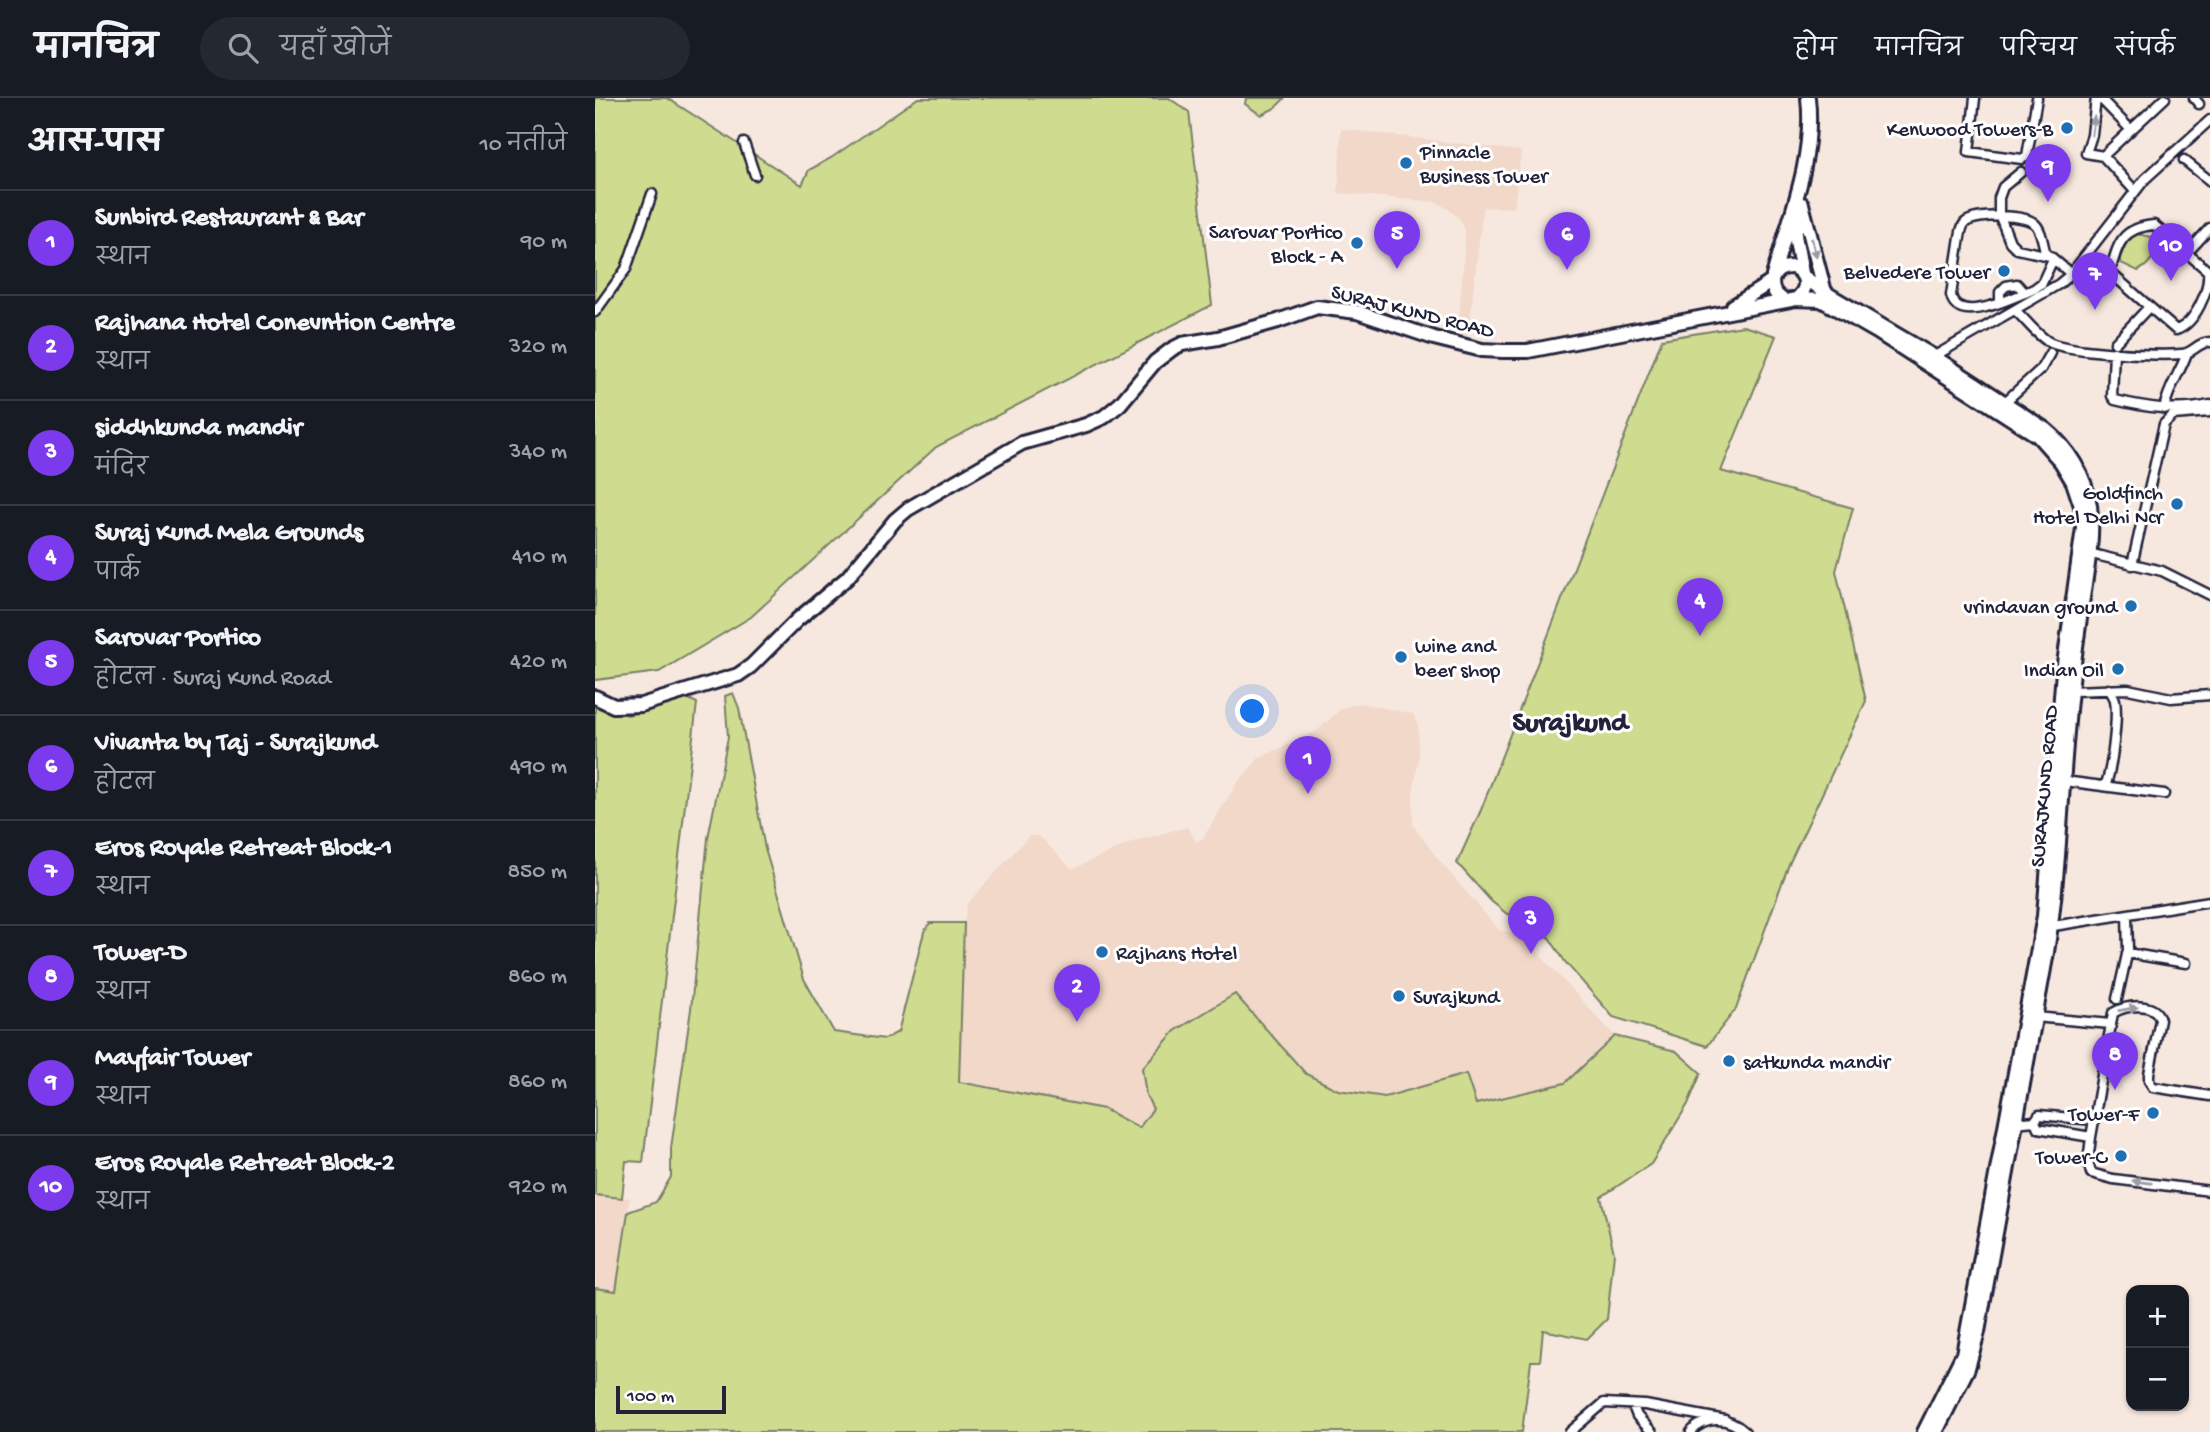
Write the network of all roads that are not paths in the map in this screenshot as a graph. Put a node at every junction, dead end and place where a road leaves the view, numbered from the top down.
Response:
1 (1808, 98) edge
2 (1816, 98) edge
3 (1975, 98) edge
4 (2037, 98) edge
5 (2098, 98) edge
6 (2165, 98) edge
7 (2210, 120) edge
8 (2130, 130) junction
9 (744, 143) dead end
10 (2103, 156) junction
11 (2184, 160) dead end
12 (2021, 172) dead end
13 (755, 175) dead end
14 (2210, 181) edge
15 (2135, 191) junction
16 (652, 194) dead end
17 (1802, 203) junction
18 (2001, 217) junction
19 (2108, 228) junction
20 (2210, 228) edge
21 (2122, 239) junction
22 (2187, 253) junction
23 (2050, 257) junction
24 (2097, 261) dead end
25 (2110, 272) junction
26 (2071, 274) junction
27 (1803, 275) junction
28 (1772, 279) junction
29 (1825, 292) junction
30 (2025, 293) junction
31 (1790, 300) junction
32 (2000, 302) junction
33 (2149, 307) junction
34 (2015, 310) junction
35 (595, 312) edge
36 (1720, 313) junction
37 (2210, 342) edge
38 (2114, 347) junction
39 (2050, 353) dead end
40 (2187, 353) junction
41 (1929, 359) junction
42 (2005, 402) junction
43 (2210, 405) edge
44 (2164, 409) junction
45 (2210, 412) edge
46 (2085, 552) junction
47 (2132, 565) junction
48 (2210, 595) edge
49 (2109, 689) junction
50 (2071, 691) junction
51 (2210, 695) edge
52 (595, 697) edge
53 (2064, 781) junction
54 (2105, 786) junction
55 (2164, 794) dead end
56 (2210, 901) edge
57 (2127, 915) junction
58 (2047, 927) junction
59 (2127, 953) junction
60 (2186, 963) dead end
61 (2117, 999) dead end
62 (2033, 1000) junction
63 (2035, 1017) junction
64 (2110, 1024) junction
65 (2210, 1096) edge
66 (2094, 1120) junction
67 (2035, 1121) junction
68 (2011, 1123) junction
69 (2091, 1137) junction
70 (2210, 1191) edge
71 (1633, 1406) junction
72 (1724, 1420) junction
73 (1570, 1432) edge
74 (1652, 1432) edge
75 (1691, 1432) edge
76 (1745, 1432) edge
77 (1924, 1432) edge
78 (1936, 1432) edge

1 - 28 main road
2 - 17 main road
3 - 4 street
5 - 8 street
10 -> 5 street
6 - 8 street
7 - 15 street
8 - 10 street
9 - 13 street
10 - 15 street
11 - 14 street
12 - 18 street
15 - 19 street
16 - 35 street
17 - 27 main road
17 -> 29 main road
18 - 23 street
18 - 23 street
18 - 32 street
19 - 21 street
19 - 26 street
20 - 22 street
21 - 22 street
21 - 25 street
22 - 33 street
23 - 26 street
23 - 30 street
24 - 25 street
25 - 33 street
26 - 34 street
27 - 28 main road
27 - 29 main road, SURAJKUND ROAD
27 - 31 main road
28 - 31 main road
28 - 36 main road
29 - 41 main road, SURAJKUND ROAD
30 - 32 street
30 - 32 street
31 - 36 main road, SURAJ KUND ROAD
31 - 41 main road, SURAJKUND ROAD
33 - 38 street
34 - 38 street
34 - 41 street
36 - 52 main road, SURAJ KUND ROAD
37 - 40 street
38 - 40 street
38 - 44 street
39 - 42 street
40 - 44 street
41 - 42 main road, SURAJKUND ROAD
41 - 46 main road, SURAJKUND ROAD
42 - 46 main road, SURAJKUND ROAD
43 - 44 street
45 - 47 street
46 - 47 street
46 - 50 main road, SURAJKUND ROAD
46 - 58 main road, SURAJKUND ROAD
47 - 48 street
49 - 50 street
49 - 51 street
49 - 54 street
50 - 53 main road, SURAJKUND ROAD
53 - 54 street
53 - 58 main road, SURAJKUND ROAD
54 - 55 street
56 - 57 street
57 - 58 street
57 - 59 street
58 - 62 main road, SURAJKUND ROAD
59 - 60 street
59 - 61 street
62 - 63 main road, SURAJKUND ROAD
62 - 68 main road, SURAJKUND ROAD
63 - 64 street
63 - 68 main road, SURAJKUND ROAD
64 -> 65 street
64 - 66 street
66 - 67 street
66 - 69 street
67 - 68 street
67 - 69 street
68 - 77 main road, SURAJKUND ROAD
68 - 78 main road, SURAJKUND ROAD
70 -> 69 street
71 - 72 street
71 - 73 street
71 - 74 street
72 - 75 street
72 - 76 street

